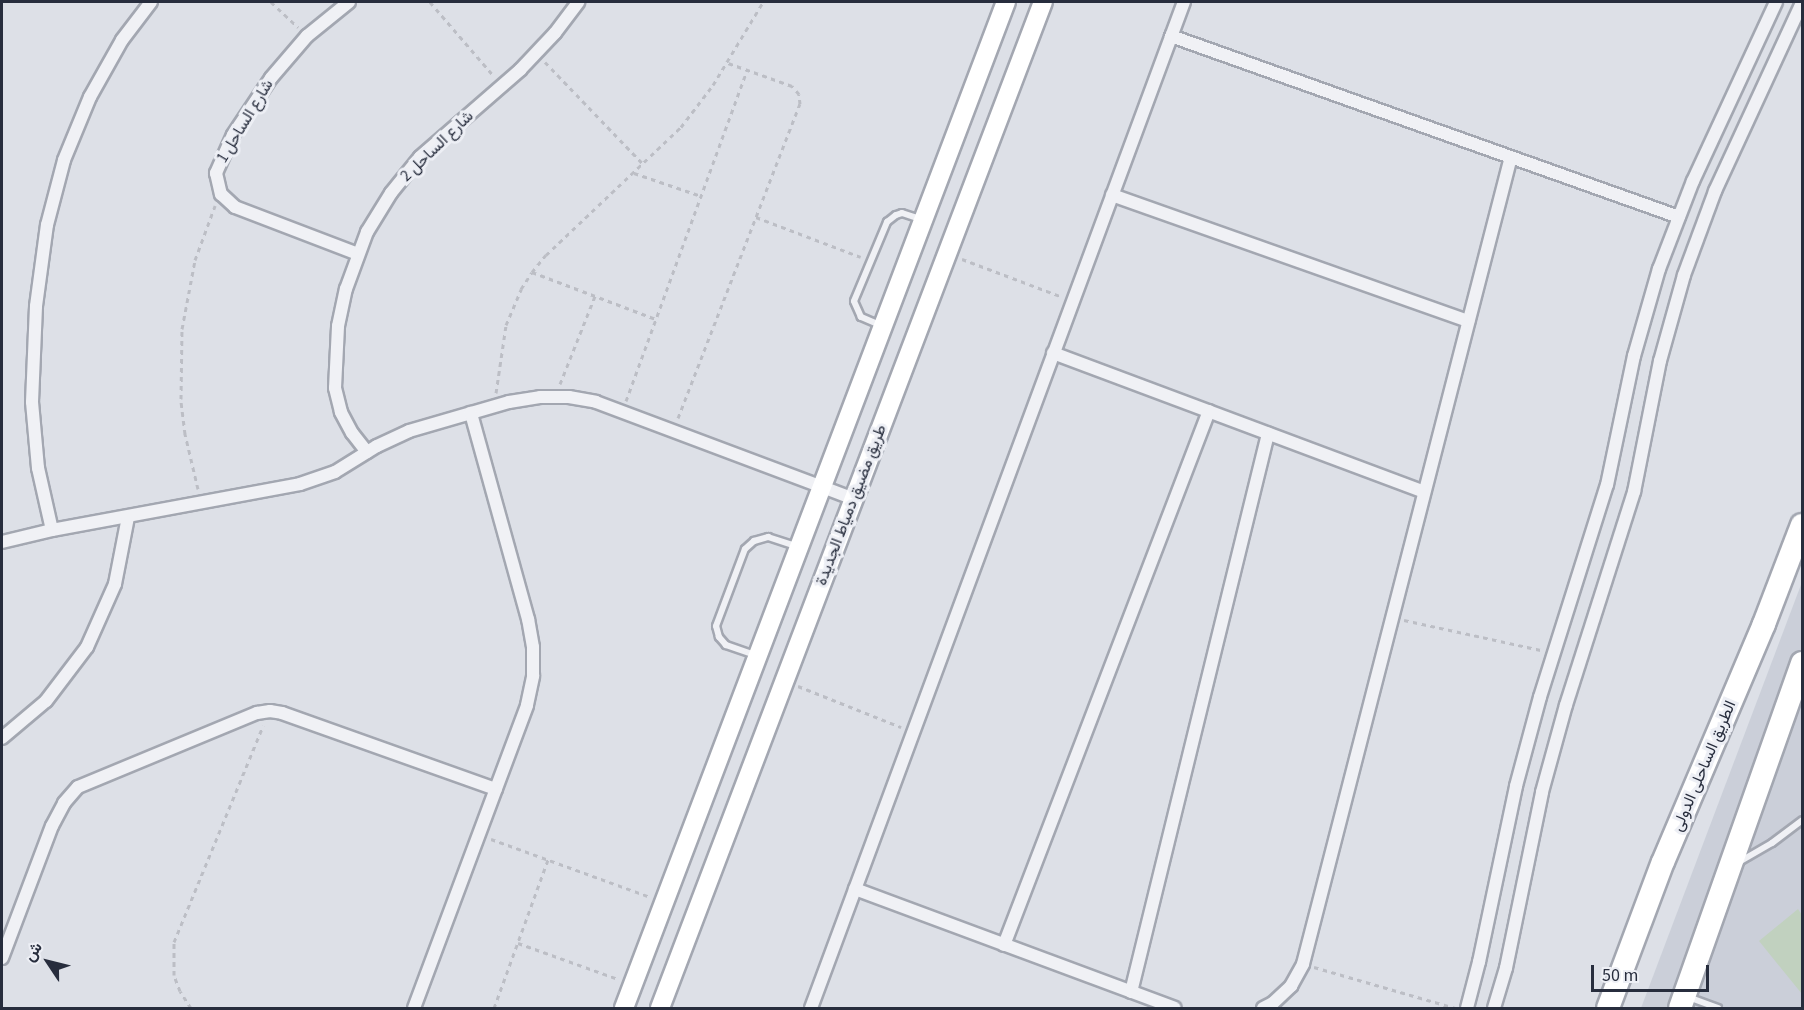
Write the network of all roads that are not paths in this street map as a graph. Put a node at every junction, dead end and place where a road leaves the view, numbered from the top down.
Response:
1 (151, 2) edge
2 (349, 2) edge
3 (578, 2) edge
4 (1006, 2) edge
5 (1043, 2) edge
6 (1184, 2) edge
7 (1776, 2) edge
8 (1803, 3) edge
9 (1171, 36) junction
10 (1511, 157) junction
11 (1112, 195) junction
12 (1679, 217) junction
13 (923, 220) junction
14 (358, 254) junction
15 (1468, 321) junction
16 (883, 326) junction
17 (1053, 353) junction
18 (1209, 411) junction
19 (471, 413) junction
20 (1268, 434) junction
21 (367, 452) junction
22 (822, 487) junction
23 (1424, 492) junction
24 (854, 499) junction
25 (128, 517) junction
26 (1803, 525) edge
27 (52, 530) junction
28 (2, 542) edge
29 (799, 547) junction
30 (758, 656) junction
31 (1803, 663) edge
32 (2, 738) edge
33 (496, 789) junction
34 (1803, 820) edge
35 (1731, 867) junction
36 (855, 889) junction
37 (1004, 945) junction
38 (2, 958) edge
39 (1131, 992) junction
40 (1682, 1002) edge
41 (664, 1007) edge
42 (414, 1008) edge
43 (624, 1008) edge
44 (811, 1008) edge
45 (1175, 1008) edge
46 (1263, 1008) edge
47 (1467, 1008) edge
48 (1494, 1008) edge
49 (1608, 1008) edge
50 (1718, 1008) edge

1 - 27 street
2 - 14 street, شارع الساحل 1
3 - 14 street, شارع الساحل 2
4 - 13 street, طريق مضيق دمياط الجديدة
5 - 24 street, طريق مضيق دمياط الجديدة
6 - 9 street
7 - 12 street
8 - 48 street
9 - 10 street
9 - 11 street
10 - 12 street
10 - 15 street
11 - 15 street
11 - 17 street
12 - 47 street
13 - 16 street, طريق مضيق دمياط الجديدة
13 - 16 lane
14 - 21 street, شارع الساحل 2
15 - 23 street
16 - 22 street, طريق مضيق دمياط الجديدة
17 - 18 street
17 - 36 street
18 - 20 street
18 - 37 street
19 - 21 street
19 - 22 street
19 - 33 street
20 - 23 street
20 - 39 street
21 - 25 street
22 - 24 street
22 - 29 street, طريق مضيق دمياط الجديدة
23 - 46 street
24 - 41 street, طريق مضيق دمياط الجديدة
25 - 27 street
25 - 32 street
26 - 49 highway, الطريق الساحلى الدولى
27 - 28 street
29 - 30 street, طريق مضيق دمياط الجديدة
29 - 30 lane
30 - 43 street, طريق مضيق دمياط الجديدة
31 - 35 highway
33 - 38 street
33 - 42 street
34 - 35 lane
35 - 40 highway
36 - 37 street
36 - 44 street
37 - 39 street
39 - 45 street
40 - 50 lane

